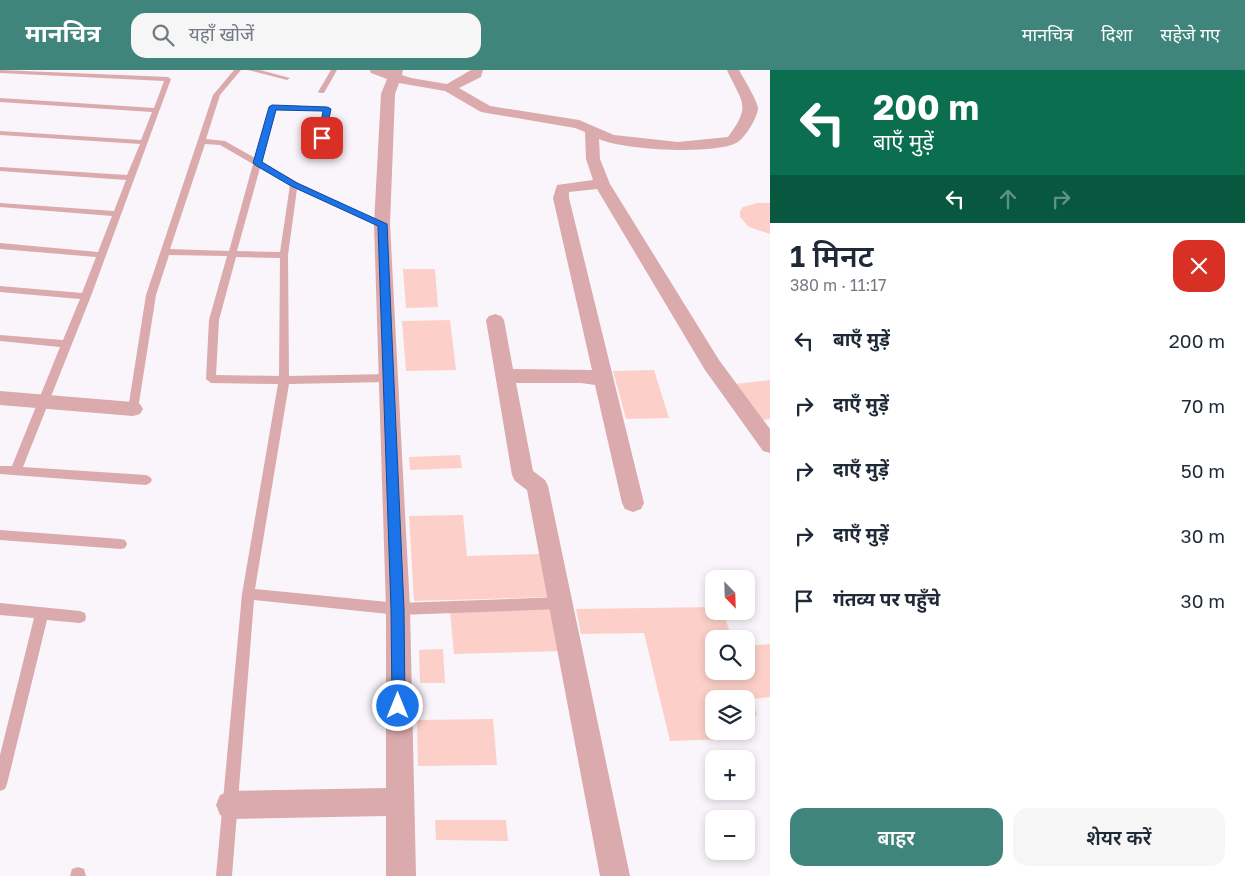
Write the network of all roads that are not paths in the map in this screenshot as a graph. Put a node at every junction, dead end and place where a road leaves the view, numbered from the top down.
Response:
1 (238, 70) edge
2 (251, 70) edge
3 (334, 70) edge
4 (476, 70) edge
5 (733, 70) edge
6 (0, 71) edge
7 (389, 72) edge
8 (287, 78) dead end
9 (449, 88) junction
10 (322, 92) dead end
11 (0, 100) edge
12 (156, 110) junction
13 (592, 130) junction
14 (0, 133) edge
15 (202, 141) junction
16 (144, 142) junction
17 (319, 154) dead end
18 (257, 163) junction
19 (0, 169) edge
20 (130, 178) junction
21 (294, 184) junction
22 (602, 184) junction
23 (0, 206) edge
24 (117, 214) junction
25 (382, 224) junction
26 (0, 246) edge
27 (165, 252) junction
28 (233, 254) junction
29 (101, 255) junction
30 (284, 255) junction
31 (0, 289) edge
32 (86, 296) junction
33 (495, 320) dead end
34 (0, 338) edge
35 (67, 344) junction
36 (504, 376) junction
37 (389, 378) junction
38 (604, 378) junction
39 (284, 380) junction
40 (0, 398) edge
41 (44, 402) junction
42 (133, 409) joint
43 (770, 445) edge
44 (0, 470) edge
45 (16, 471) junction
46 (146, 480) dead end
47 (633, 503) dead end
48 (0, 534) edge
49 (121, 544) dead end
50 (248, 594) junction
51 (561, 603) junction
52 (0, 609) edge
53 (398, 609) junction
54 (42, 613) junction
55 (80, 617) dead end
56 (0, 784) edge
57 (400, 802) junction
58 (230, 805) junction
59 (224, 876) edge
60 (401, 876) edge
61 (615, 876) edge

1 - 15 lane
2 - 8 lane
3 - 10 lane
4 - 9 street
5 - 13 street
6 - 12 lane
7 - 9 street
7 - 25 street
9 - 13 street
11 - 12 lane
12 - 16 lane
13 - 22 street
14 - 16 lane
15 - 18 lane
15 - 27 lane
16 - 20 lane
17 - 18 lane
18 - 21 lane
18 - 28 lane
19 - 20 lane
20 - 24 lane
21 - 25 lane
21 - 30 lane
22 - 38 street
22 - 43 street
23 - 24 lane
24 - 29 lane
25 - 37 street
26 - 29 lane
27 - 28 lane
27 - 42 lane
28 - 30 lane
28 - 39 lane
29 - 32 lane
30 - 39 lane
31 - 32 lane
32 - 35 lane
33 - 36 street
34 - 35 lane
35 - 41 lane
36 - 38 street
36 - 51 street
37 - 39 lane
37 - 53 street
38 - 47 street
39 - 50 lane
40 - 41 street
41 - 42 street
41 - 45 lane
44 - 45 lane
45 - 46 lane
48 - 49 lane
50 - 53 lane
50 - 58 lane
51 - 53 lane
51 - 61 street
52 - 54 lane
53 - 57 street
54 - 55 lane
54 - 56 lane
57 - 58 street
57 - 60 street
58 - 59 lane

